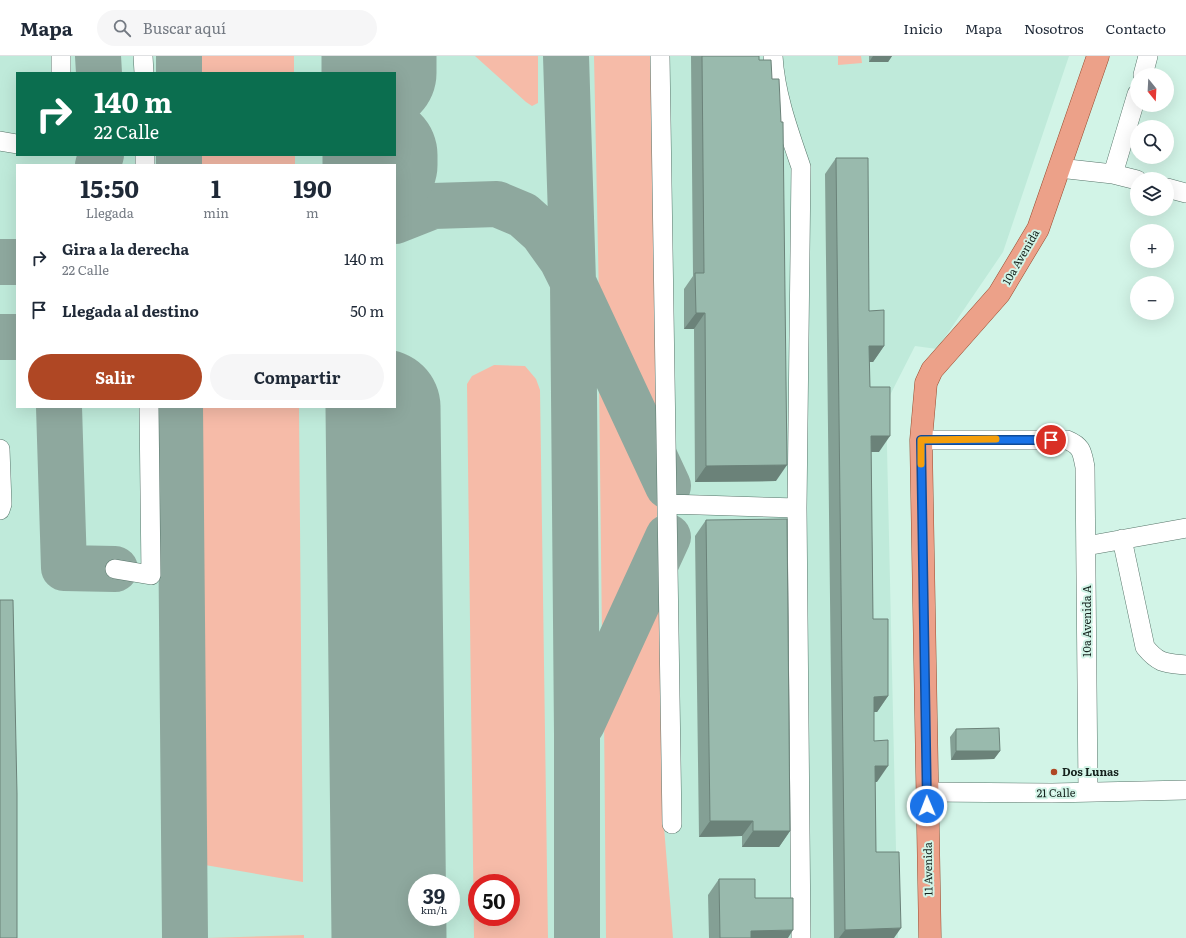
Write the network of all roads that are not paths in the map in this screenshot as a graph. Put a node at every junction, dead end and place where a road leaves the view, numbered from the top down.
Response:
1 (61, 56) edge
2 (143, 56) edge
3 (660, 56) edge
4 (773, 56) edge
5 (1098, 56) edge
6 (1148, 56) edge
7 (1145, 68) edge
8 (61, 72) edge
9 (144, 72) edge
10 (1132, 112) edge
11 (0, 141) edge
12 (16, 144) edge
13 (1058, 168) junction
14 (1113, 174) junction
15 (1130, 178) edge
16 (1174, 190) edge
17 (1186, 193) edge
18 (149, 408) edge
19 (921, 440) junction
20 (0, 449) edge
21 (668, 504) junction
22 (797, 508) junction
23 (0, 510) edge
24 (1186, 528) edge
25 (1122, 539) junction
26 (1086, 546) junction
27 (114, 569) dead end
28 (1186, 665) edge
29 (1186, 790) edge
30 (927, 792) junction
31 (1088, 792) junction
32 (672, 824) dead end
33 (802, 938) edge
34 (930, 938) edge

1 - 8 street
2 - 9 street
3 - 21 street
4 - 22 street
5 - 13 main road, 10a Avenida
6 - 7 street
10 - 14 street
11 - 12 street
13 - 14 street
13 - 19 main road, 10a Avenida
14 - 15 street
16 - 17 street
18 - 27 street
19 - 26 street, 10a Avenida A
19 - 30 main road, 11 Avenida
20 - 23 street
21 - 22 street
21 - 32 street
22 - 33 street
24 - 25 street
25 - 26 street
25 - 28 street
26 - 31 street, 10a Avenida A
29 - 31 street, 21 Calle
30 - 31 street, 21 Calle
30 - 34 main road, 11 Avenida

